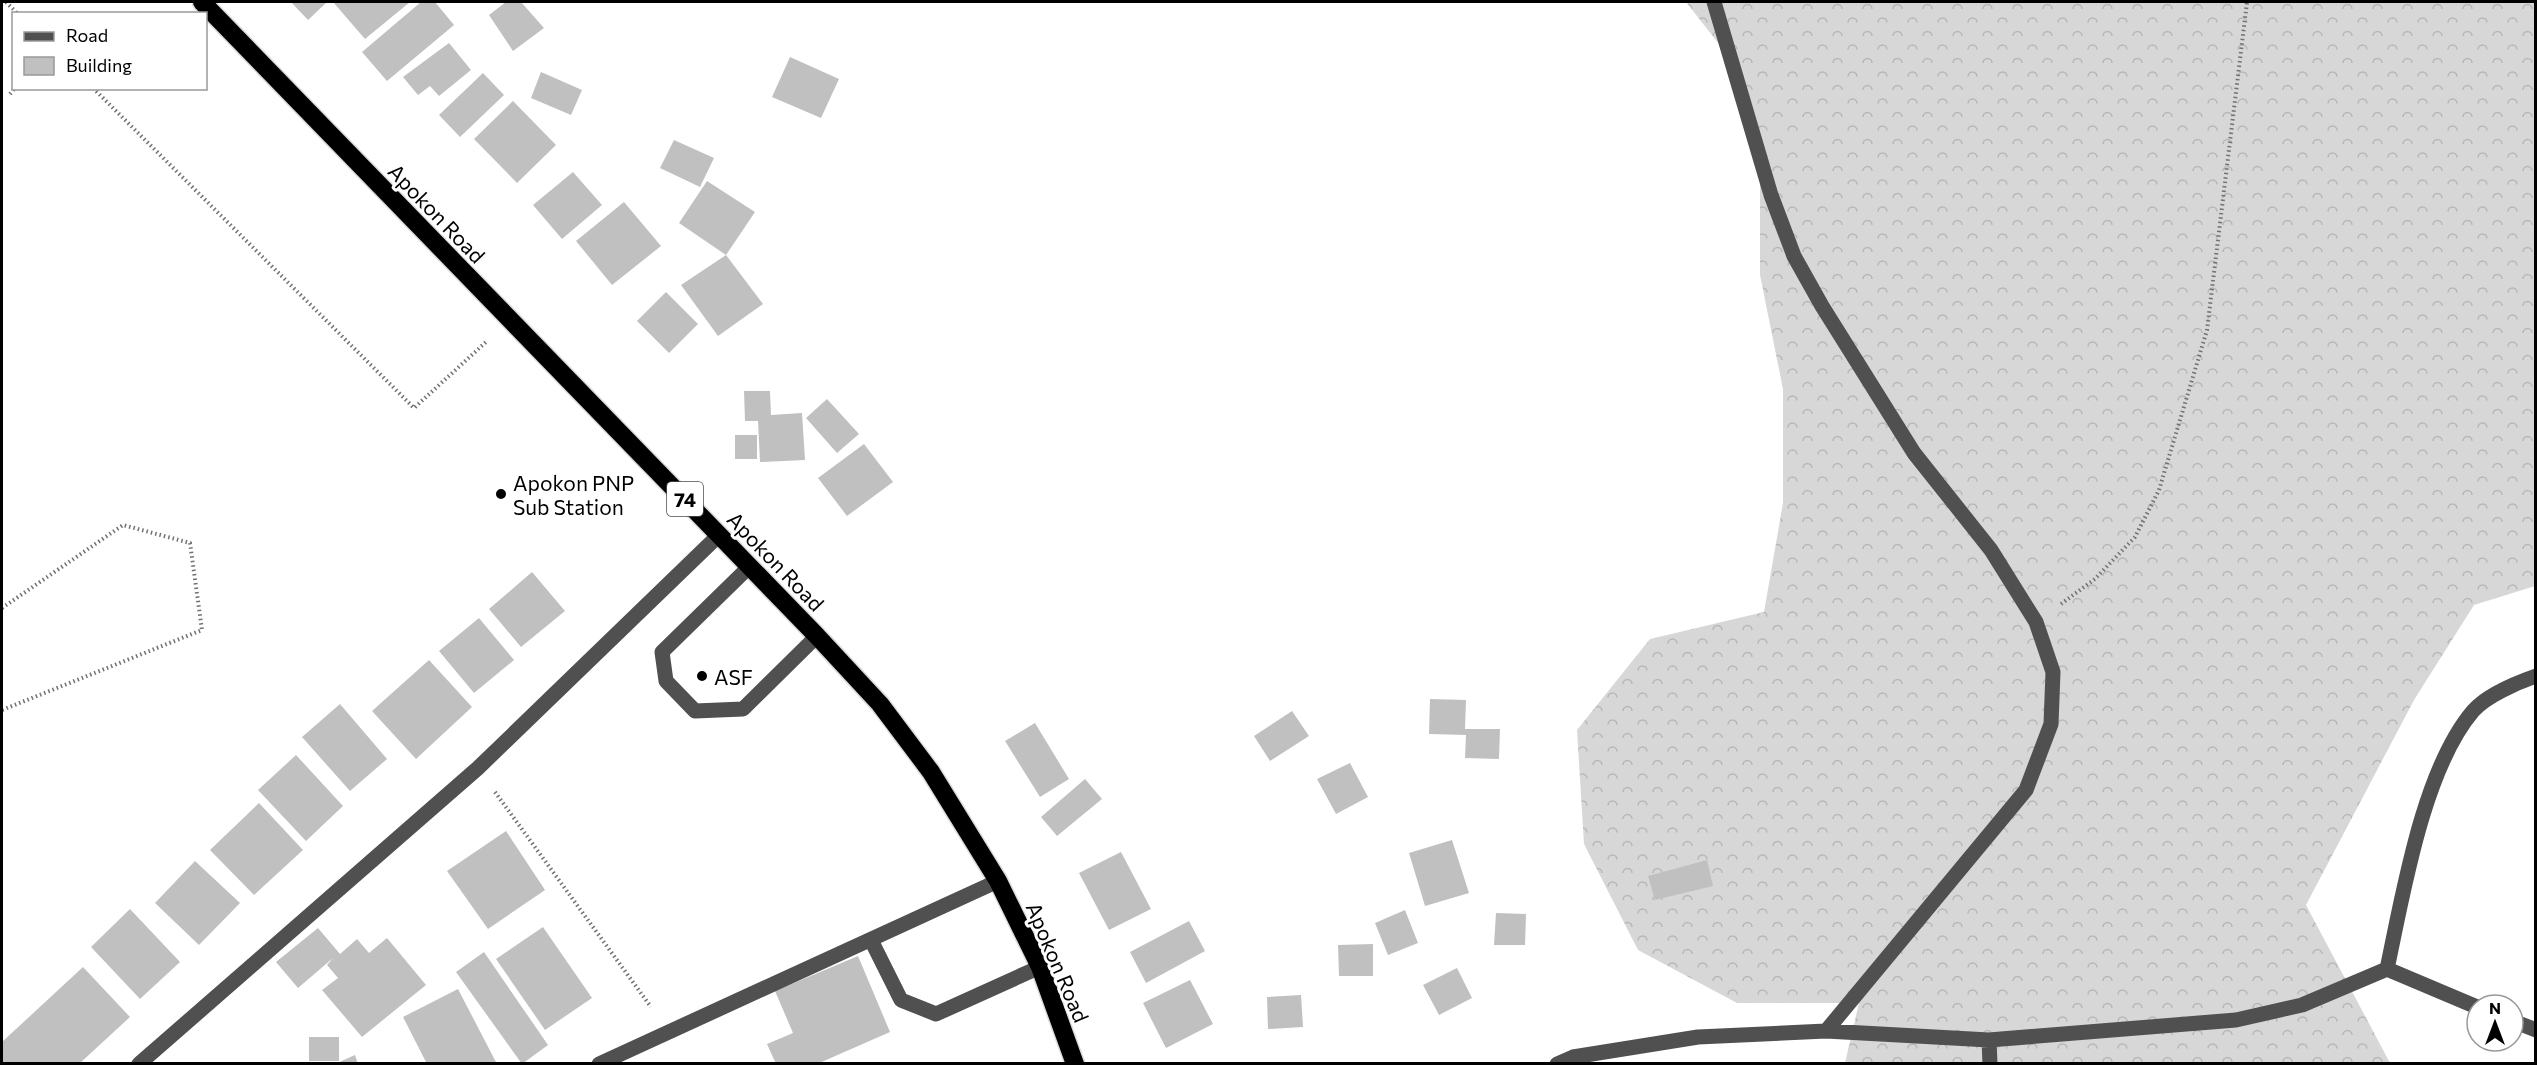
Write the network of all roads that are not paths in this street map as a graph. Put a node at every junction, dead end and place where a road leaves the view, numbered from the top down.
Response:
1 (202, 2) edge
2 (1714, 2) edge
3 (719, 535) junction
4 (750, 566) junction
5 (818, 636) junction
6 (2535, 676) edge
7 (998, 880) junction
8 (871, 940) junction
9 (1040, 967) junction
10 (2387, 969) junction
11 (2465, 1002) edge
12 (1826, 1031) junction
13 (1989, 1040) junction
14 (139, 1064) edge
15 (599, 1064) edge
16 (1075, 1064) edge
17 (1557, 1064) edge
18 (1990, 1064) edge

1 - 3 highway, Apokon Road / 74
2 - 12 street
3 - 4 highway, Apokon Road / 74
3 - 14 street
4 - 5 highway, Apokon Road / 74
4 - 5 street
5 - 7 highway, Apokon Road / 74
6 - 10 street
7 - 8 street
7 - 9 highway, Apokon Road / 74
8 - 9 street
8 - 15 street
9 - 16 highway, Apokon Road / 74
10 - 11 street
10 - 13 street
12 - 13 street
12 - 17 street
13 - 18 street

